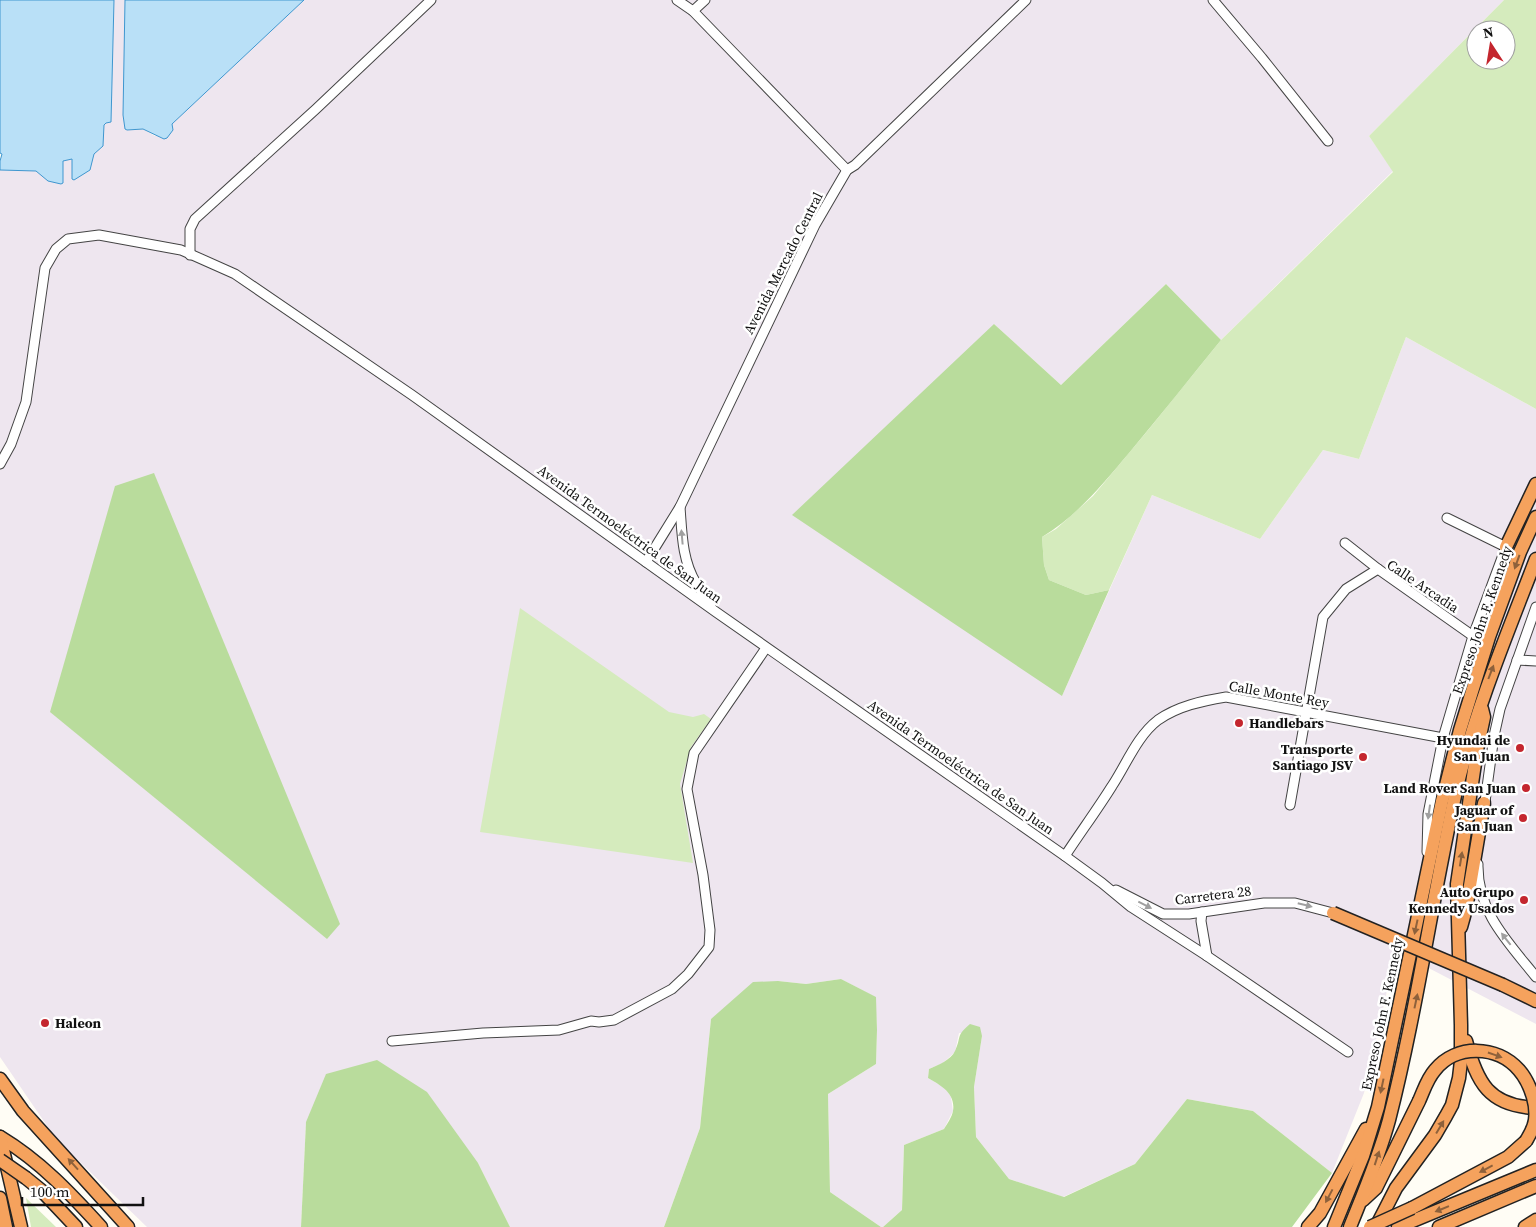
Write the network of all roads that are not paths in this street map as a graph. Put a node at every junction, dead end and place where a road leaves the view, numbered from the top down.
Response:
1 (431, 0) edge
2 (677, 0) edge
3 (705, 0) edge
4 (1026, 0) edge
5 (1213, 0) edge
6 (693, 11) junction
7 (1328, 141) dead end
8 (847, 170) junction
9 (190, 254) junction
10 (0, 464) edge
11 (1536, 484) edge
12 (680, 507) junction
13 (1536, 517) edge
14 (1447, 518) dead end
15 (1345, 543) dead end
16 (1506, 547) junction
17 (1536, 558) edge
18 (646, 562) junction
19 (1378, 569) junction
20 (1536, 607) edge
21 (716, 612) junction
22 (1473, 636) junction
23 (766, 648) junction
24 (1517, 660) junction
25 (1536, 661) edge
26 (1481, 702) junction
27 (1305, 713) junction
28 (1443, 738) junction
29 (1484, 803) junction
30 (1290, 805) dead end
31 (1065, 856) junction
32 (1426, 880) junction
33 (1102, 883) junction
34 (1202, 912) junction
35 (1333, 913) joint
36 (1458, 942) junction
37 (1207, 956) junction
38 (1536, 977) edge
39 (1536, 1001) edge
40 (1461, 1024) junction
41 (392, 1041) dead end
42 (1348, 1052) dead end
43 (0, 1079) edge
44 (1485, 1086) junction
45 (1536, 1097) edge
46 (1378, 1107) junction
47 (1536, 1108) edge
48 (0, 1137) edge
49 (0, 1160) edge
50 (1536, 1170) edge
51 (1536, 1186) edge
52 (0, 1198) edge
53 (1360, 1204) junction
54 (1413, 1214) junction
55 (1536, 1220) edge
56 (6, 1227) edge
57 (21, 1227) edge
58 (76, 1227) edge
59 (101, 1227) edge
60 (128, 1227) edge
61 (1308, 1227) edge
62 (1334, 1227) edge
63 (1350, 1227) edge
64 (1370, 1227) edge
65 (1376, 1227) edge
66 (1398, 1227) edge
67 (1439, 1227) edge
68 (1525, 1227) edge

1 - 9 street
2 - 6 street
3 - 6 street
4 - 8 street, Avenida Mercado Central
5 - 7 street
6 - 8 street
8 - 12 street, Avenida Mercado Central
9 - 10 street, Avenida Termoeléctrica de San Juan
9 - 18 street, Avenida Termoeléctrica de San Juan
11 - 16 highway
12 - 18 street, Avenida Mercado Central
21 -> 12 street
13 -> 32 highway, Expreso John F. Kennedy
14 - 16 street
15 - 19 street
16 - 22 street
26 -> 17 highway, Expreso John F. Kennedy
18 - 21 street, Avenida Termoeléctrica de San Juan
19 - 22 street, Calle Arcadia
19 - 27 street, Calle Arcadia
20 - 24 street
21 - 23 street, Avenida Termoeléctrica de San Juan
22 - 28 street
23 - 31 street, Avenida Termoeléctrica de San Juan
23 - 41 street
24 - 25 street
24 - 29 street
36 -> 26 highway
53 -> 26 highway, Expreso John F. Kennedy
27 - 28 street, Calle Monte Rey
27 - 30 street, Calle Arcadia
27 - 31 street, Calle Monte Rey
28 -> 32 street
29 - 36 highway
38 -> 29 street
31 - 33 street, Avenida Termoeléctrica de San Juan
32 -> 46 highway, Expreso John F. Kennedy
33 -> 34 street, Carretera 28
33 - 37 street, Avenida Termoeléctrica de San Juan
34 -> 35 street, Carretera 28
34 - 37 street
35 - 39 highway, bridge
36 - 40 highway
37 - 42 street, Avenida Termoeléctrica de San Juan
40 - 44 highway
65 -> 40 highway
60 -> 43 highway
44 - 45 highway
44 - 47 highway
46 -> 61 highway
46 - 62 highway, Expreso John F. Kennedy
48 - 57 highway
48 - 59 highway
49 - 58 highway, bridge
50 -> 54 highway
51 - 67 highway
52 - 56 highway
53 -> 54 highway, bridge
53 - 63 highway, Expreso John F. Kennedy
54 - 64 highway, bridge
54 - 66 highway
55 - 68 highway

